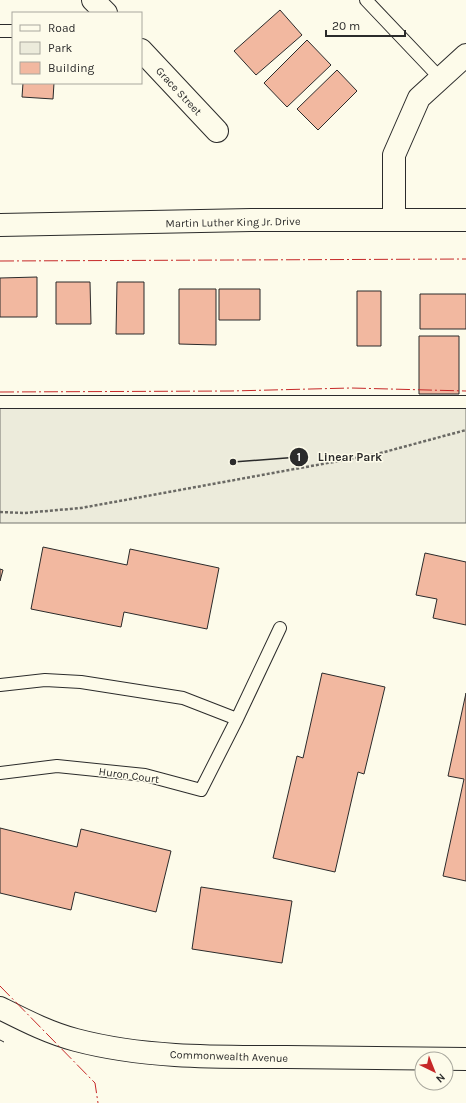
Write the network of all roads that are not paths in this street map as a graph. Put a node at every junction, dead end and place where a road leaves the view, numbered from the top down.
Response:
1 (93, 0) edge
2 (366, 0) edge
3 (105, 12) edge
4 (0, 31) edge
5 (12, 31) edge
6 (142, 51) edge
7 (466, 55) edge
8 (440, 79) junction
9 (217, 131) dead end
10 (394, 220) junction
11 (466, 220) edge
12 (0, 225) edge
13 (0, 402) edge
14 (466, 402) edge
15 (280, 628) dead end
16 (0, 684) edge
17 (237, 719) junction
18 (0, 773) edge
19 (0, 1008) edge
20 (466, 1059) edge

1 - 3 street
2 - 8 lane
4 - 5 lane
6 - 9 street, Grace Street
7 - 8 street
8 - 10 street
10 - 11 street, Martin Luther King Jr. Drive
10 - 12 street, Martin Luther King Jr. Drive
13 - 14 lane
15 - 17 lane, Huron Court
16 - 17 lane
17 - 18 lane, Huron Court
19 - 20 street, Commonwealth Avenue

